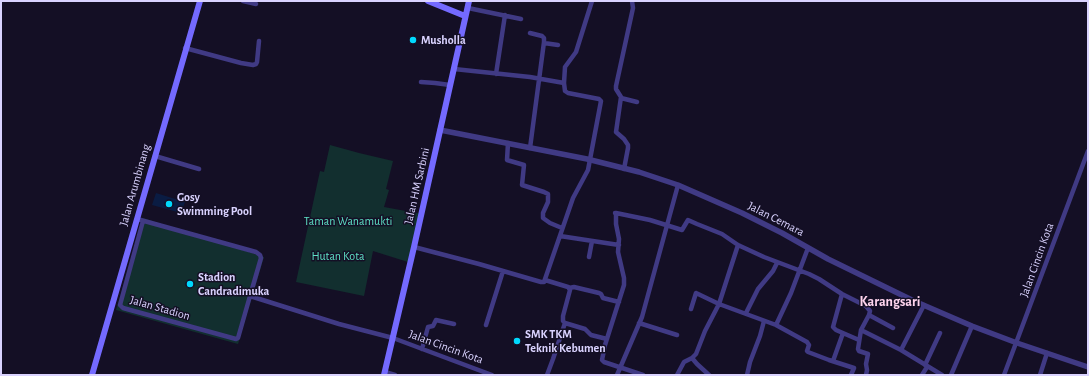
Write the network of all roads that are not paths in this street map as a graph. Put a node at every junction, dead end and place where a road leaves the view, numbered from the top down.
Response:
1 (200, 1) edge
2 (243, 1) edge
3 (428, 1) edge
4 (469, 1) edge
5 (592, 1) edge
6 (632, 1) edge
7 (256, 4) dead end
8 (468, 8) junction
9 (505, 15) junction
10 (465, 16) junction
11 (521, 19) dead end
12 (530, 33) dead end
13 (259, 41) dead end
14 (544, 43) junction
15 (558, 45) dead end
16 (185, 48) junction
17 (454, 69) junction
18 (496, 74) junction
19 (539, 78) junction
20 (421, 82) dead end
21 (564, 83) junction
22 (450, 85) junction
23 (621, 98) junction
24 (637, 102) dead end
25 (440, 130) junction
26 (508, 143) junction
27 (530, 148) junction
28 (1088, 151) edge
29 (155, 156) junction
30 (590, 160) junction
31 (199, 169) dead end
32 (624, 169) junction
33 (678, 185) junction
34 (140, 220) junction
35 (667, 225) junction
36 (562, 228) junction
37 (560, 236) junction
38 (592, 241) junction
39 (619, 245) junction
40 (738, 245) junction
41 (414, 247) junction
42 (808, 248) junction
43 (589, 257) dead end
44 (777, 263) junction
45 (503, 271) junction
46 (800, 271) junction
47 (545, 280) junction
48 (569, 288) junction
49 (842, 294) junction
50 (250, 296) junction
51 (619, 302) junction
52 (719, 304) junction
53 (924, 305) junction
54 (691, 309) dead end
55 (746, 313) junction
56 (869, 315) junction
57 (764, 321) junction
58 (565, 323) junction
59 (639, 323) junction
60 (454, 324) dead end
61 (486, 325) dead end
62 (776, 325) junction
63 (972, 326) junction
64 (894, 328) dead end
65 (861, 330) junction
66 (842, 333) junction
67 (940, 333) dead end
68 (677, 335) dead end
69 (393, 338) junction
70 (607, 339) junction
71 (859, 340) junction
72 (1017, 343) junction
73 (422, 349) junction
74 (901, 350) junction
75 (1047, 353) junction
76 (692, 358) junction
77 (833, 361) junction
78 (926, 366) junction
79 (1088, 367) edge
80 (620, 368) junction
81 (385, 374) edge
82 (92, 375) edge
83 (395, 375) edge
84 (492, 375) edge
85 (547, 375) edge
86 (617, 375) edge
87 (643, 375) edge
88 (677, 375) edge
89 (709, 375) edge
90 (747, 375) edge
91 (851, 375) edge
92 (866, 375) edge
93 (922, 375) edge
94 (942, 375) edge
95 (951, 375) edge
96 (1004, 375) edge
97 (1040, 375) edge

1 - 16 main road, Jalan Arumbinang
2 - 7 street
3 - 10 main road
4 - 8 main road, Jalan HM Sarbini
5 - 21 street
6 - 23 street
8 - 9 street
8 - 10 main road, Jalan HM Sarbini
9 - 11 street
9 - 18 street
10 - 17 main road, Jalan HM Sarbini
12 - 14 street
13 - 16 street
14 - 15 street
14 - 19 street
16 - 29 main road, Jalan Arumbinang
17 - 18 street
17 - 22 main road, Jalan HM Sarbini
18 - 19 street
19 - 21 street
19 - 27 street
20 - 22 street
21 - 30 street
22 - 25 main road, Jalan HM Sarbini
23 - 24 street
23 - 32 street
25 - 26 street, Jalan Cemara
25 - 41 main road, Jalan HM Sarbini
26 - 27 street, Jalan Cemara
26 - 36 street
27 - 30 street, Jalan Cemara
28 - 72 street, Jalan Cincin Kota
29 - 31 street
29 - 34 main road, Jalan Arumbinang
30 - 32 street, Jalan Cemara
30 - 36 street
32 - 33 street, Jalan Cemara
33 - 35 street
33 - 42 street, Jalan Cemara
34 - 50 street, Jalan Stadion
34 - 50 street, Jalan Stadion
34 - 82 main road, Jalan Arumbinang
35 - 39 street
35 - 40 street
35 - 59 street
36 - 37 street
37 - 38 street
37 - 47 street
38 - 39 street
38 - 43 street
39 - 51 street
40 - 44 street
40 - 52 street
41 - 45 street
41 - 69 main road, Jalan HM Sarbini
42 - 46 street
42 - 53 street, Jalan Cemara
44 - 46 street
44 - 55 street
45 - 47 street
45 - 61 street
46 - 49 street
46 - 62 street
47 - 48 street
48 - 51 street
48 - 58 street
49 - 56 street
49 - 66 street
50 - 69 street
51 - 70 street
52 - 54 street
52 - 55 street
52 - 76 street
53 - 63 street, Jalan Cemara
53 - 74 street
55 - 57 street
56 - 64 street
56 - 65 street
57 - 62 street
57 - 90 street
58 - 70 street
58 - 85 street
59 - 68 street
59 - 80 street
60 - 73 street
62 - 77 street
63 - 72 street, Jalan Cemara
63 - 95 street
65 - 71 street
65 - 74 street
66 - 71 street
66 - 77 street
67 - 78 street
69 - 73 street, Jalan Cincin Kota
69 - 81 main road, Jalan HM Sarbini
70 - 80 street
71 - 92 street
72 - 75 street, Jalan Cemara
72 - 96 street, Jalan Cincin Kota
73 - 84 street, Jalan Cincin Kota
74 - 78 street
75 - 79 street, Jalan Cemara
75 - 97 street
76 - 88 street
76 - 89 street
77 - 91 street
78 - 93 street
78 - 94 street
80 - 86 street
80 - 87 street
81 - 83 street

